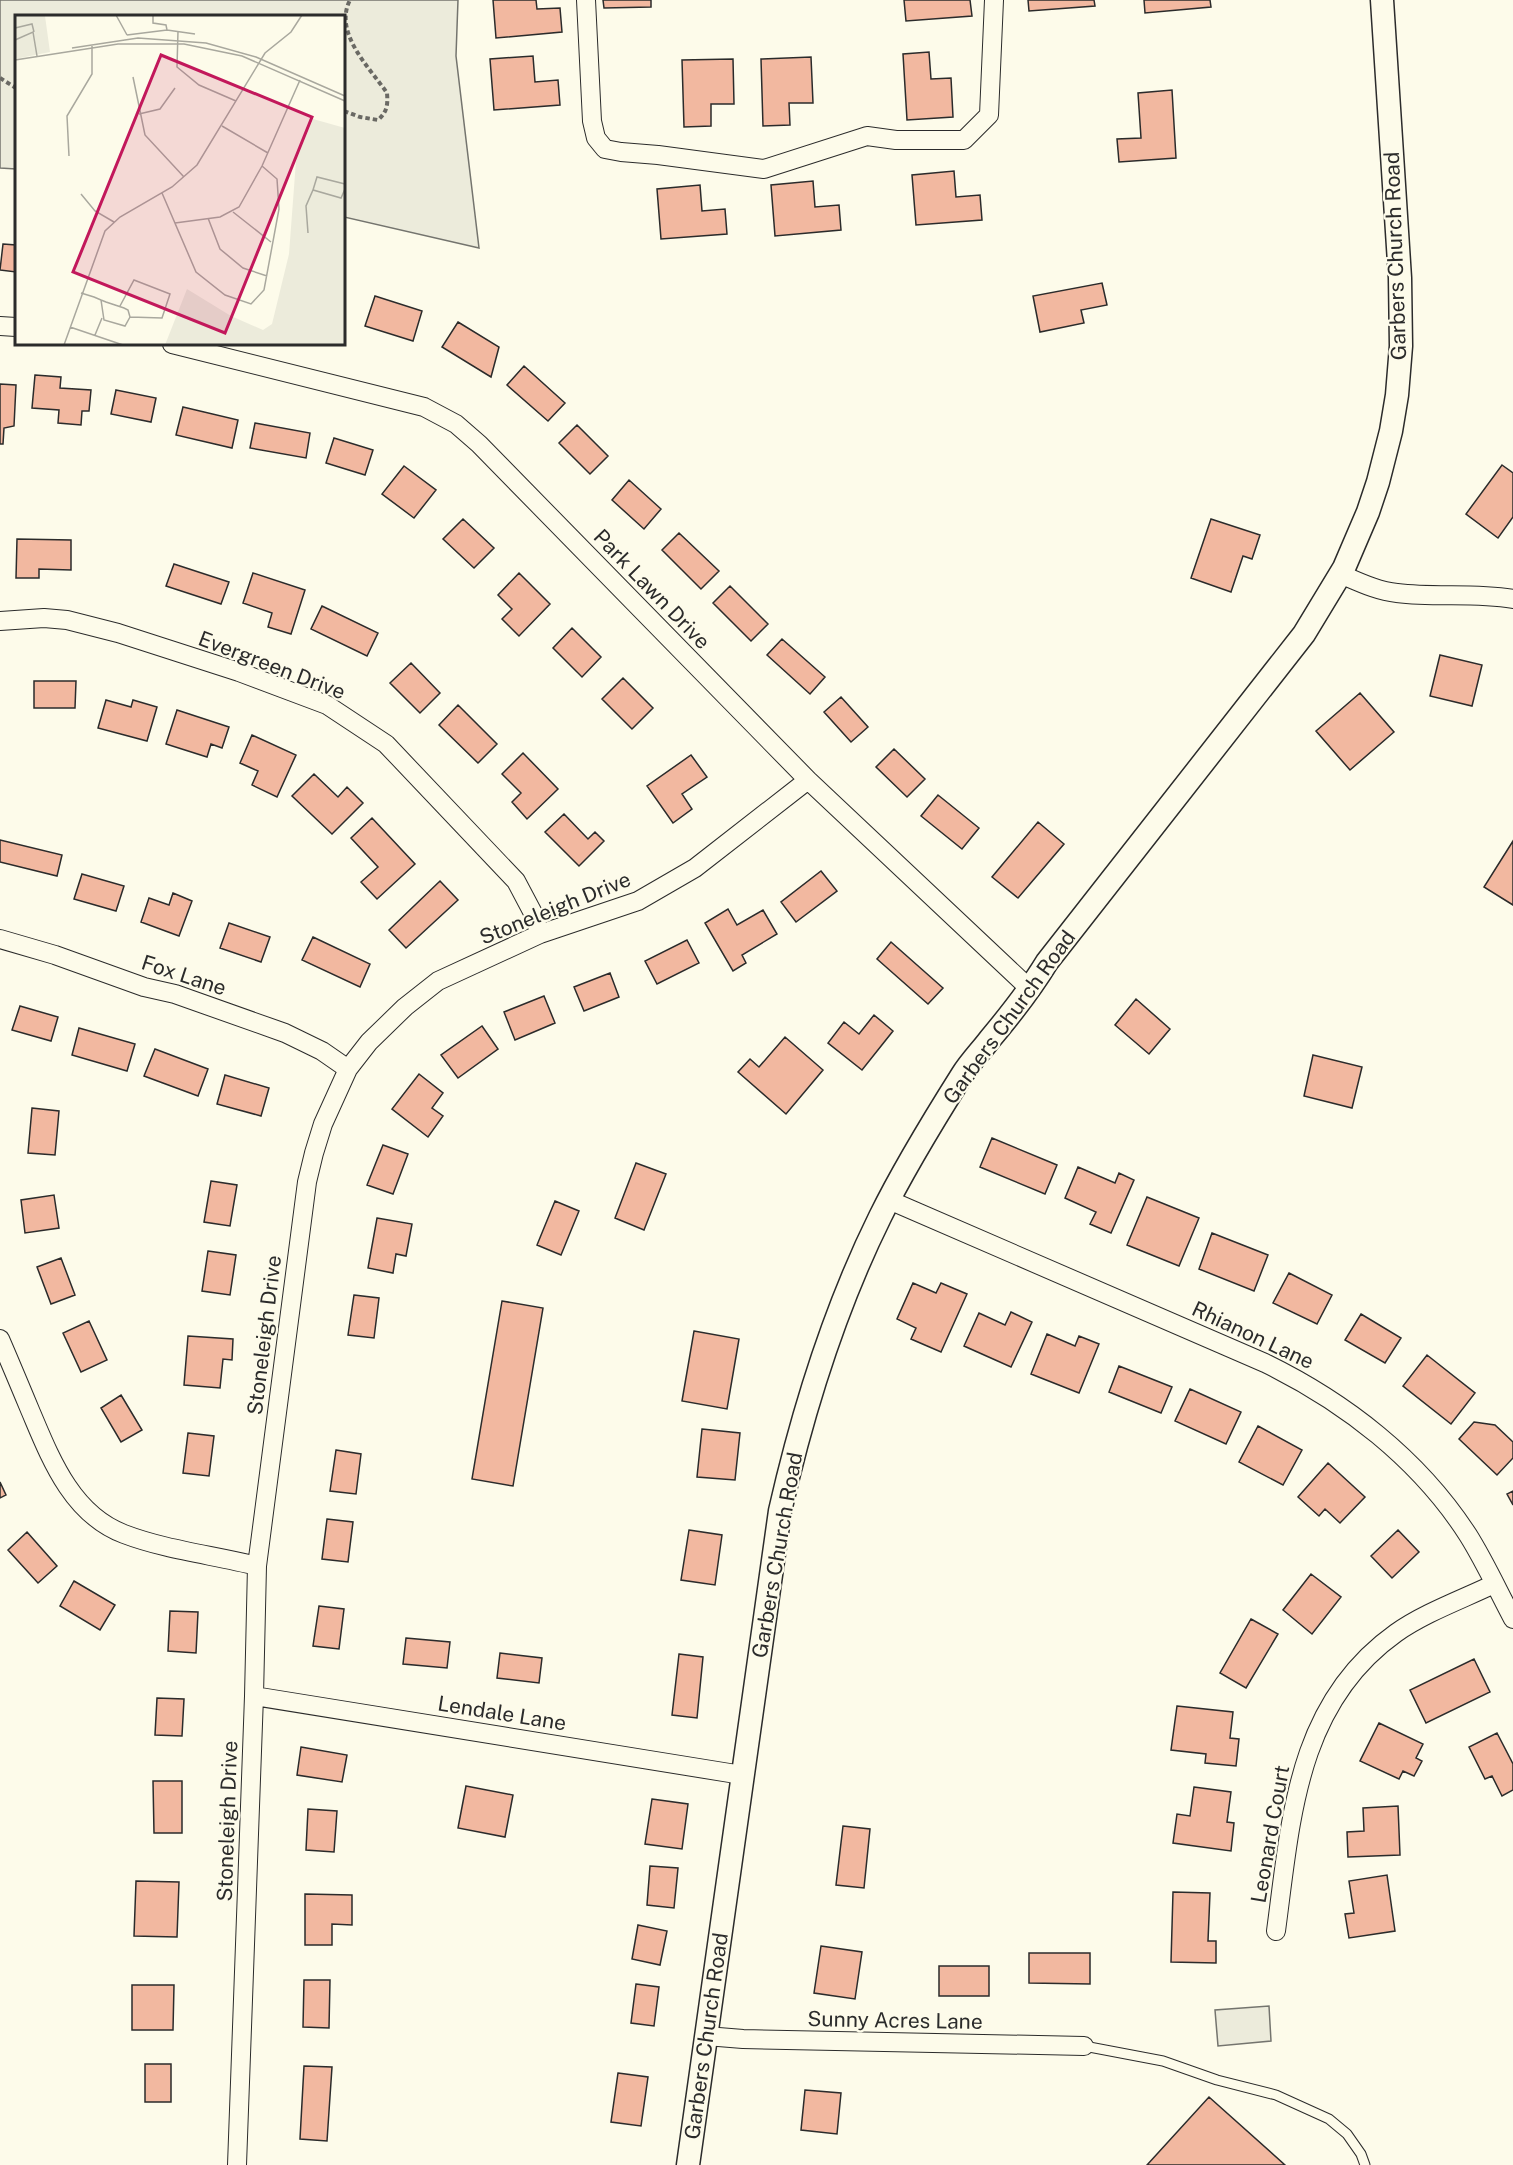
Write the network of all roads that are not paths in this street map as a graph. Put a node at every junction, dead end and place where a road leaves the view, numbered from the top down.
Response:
1 (586, 0) edge
2 (994, 0) edge
3 (1382, 0) edge
4 (0, 326) edge
5 (15, 327) edge
6 (176, 345) edge
7 (1340, 574) junction
8 (1513, 599) edge
9 (0, 621) edge
10 (808, 780) junction
11 (540, 934) junction
12 (0, 939) edge
13 (1030, 990) junction
14 (348, 1068) junction
15 (890, 1200) junction
16 (0, 1338) edge
17 (257, 1566) junction
18 (1494, 1584) junction
19 (1513, 1619) edge
20 (254, 1696) junction
21 (742, 1775) junction
22 (1276, 1931) dead end
23 (706, 2036) junction
24 (1084, 2046) joint
25 (237, 2165) edge
26 (688, 2165) edge
27 (1365, 2165) edge

1 - 2 street
3 - 7 street, Garbers Church Road
4 - 5 street
6 - 10 street, Park Lawn Drive
7 - 8 street
7 - 13 street, Garbers Church Road
9 - 11 street, Evergreen Drive
10 - 11 street, Stoneleigh Drive
10 - 13 street, Park Lawn Drive
11 - 14 street, Stoneleigh Drive
12 - 14 street, Fox Lane
13 - 15 street, Garbers Church Road
14 - 17 street, Stoneleigh Drive
15 - 18 street, Rhianon Lane
15 - 21 street, Garbers Church Road
16 - 17 street
17 - 20 street, Stoneleigh Drive
18 - 19 street, Rhianon Lane
18 - 22 street, Leonard Court
20 - 21 street, Lendale Lane
20 - 25 street, Stoneleigh Drive
21 - 23 street, Garbers Church Road
23 - 24 street, Sunny Acres Lane
23 - 26 street, Garbers Church Road
24 - 27 lane

